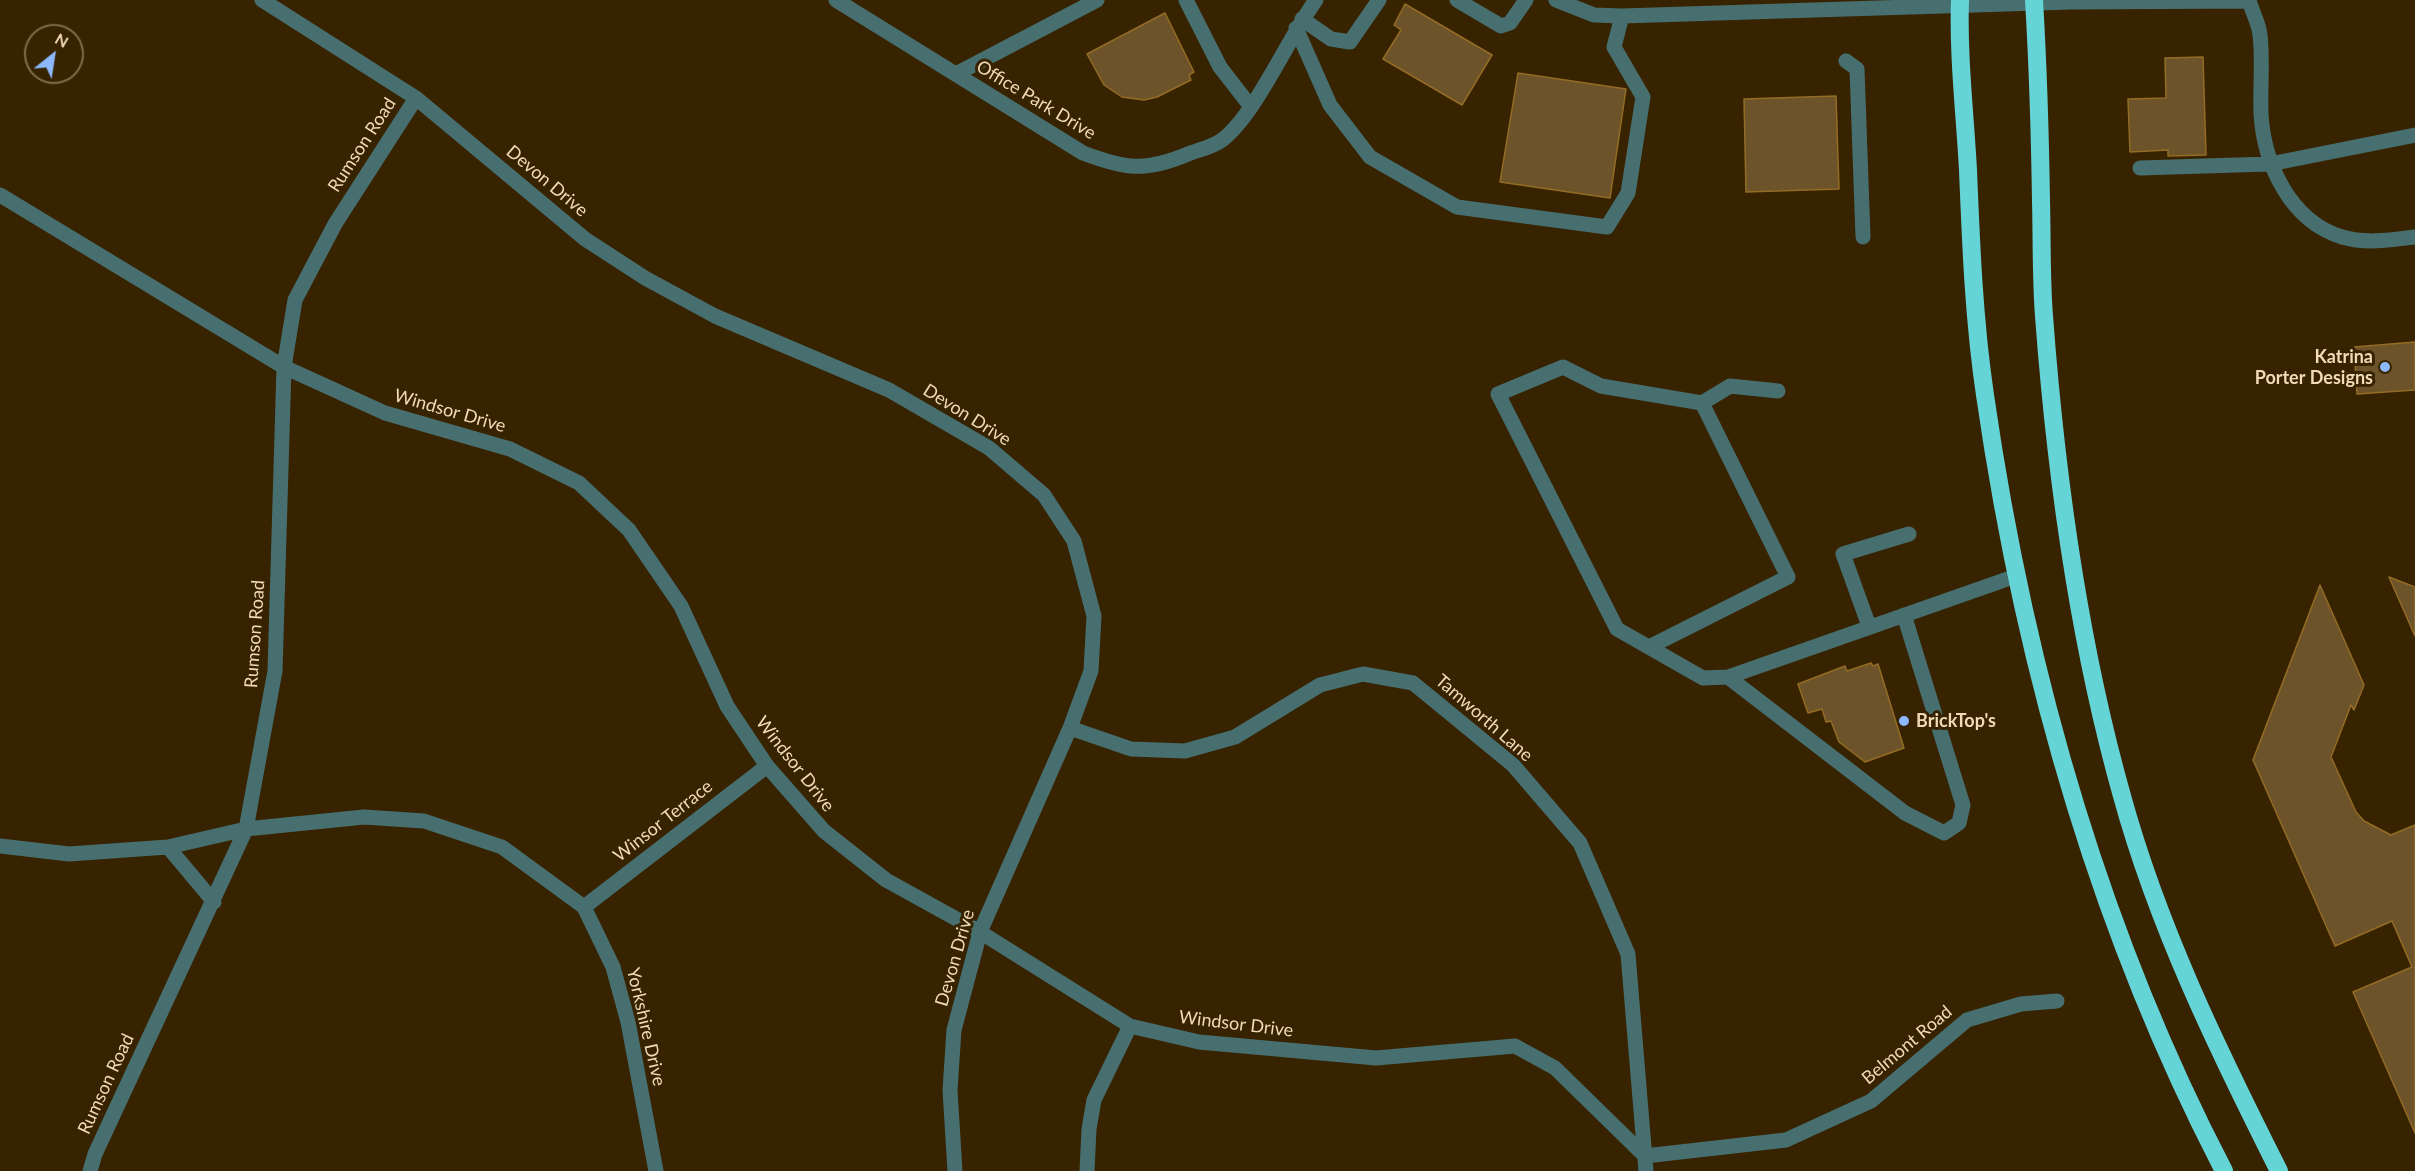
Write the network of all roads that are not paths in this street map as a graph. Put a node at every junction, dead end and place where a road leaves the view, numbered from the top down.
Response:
1 (262, 0) edge
2 (836, 0) edge
3 (1097, 0) edge
4 (1186, 0) edge
5 (1316, 0) edge
6 (1379, 0) edge
7 (1457, 0) edge
8 (1526, 0) edge
9 (1556, 0) edge
10 (2249, 0) edge
11 (2035, 2) edge
12 (1960, 3) edge
13 (1879, 4) edge
14 (1737, 6) edge
15 (1687, 7) edge
16 (1622, 16) junction
17 (1299, 23) junction
18 (1846, 61) dead end
19 (956, 74) junction
20 (416, 98) junction
21 (1251, 107) junction
22 (2415, 135) edge
23 (2270, 164) junction
24 (2140, 168) dead end
25 (0, 195) edge
26 (1863, 237) dead end
27 (2415, 237) edge
28 (284, 367) junction
29 (1778, 391) dead end
30 (1702, 403) junction
31 (1909, 534) dead end
32 (2016, 576) junction
33 (1904, 615) junction
34 (1869, 626) junction
35 (1649, 647) junction
36 (1728, 677) junction
37 (1070, 728) junction
38 (767, 766) junction
39 (246, 829) junction
40 (0, 846) edge
41 (168, 847) junction
42 (214, 902) junction
43 (584, 907) junction
44 (980, 932) junction
45 (2057, 1002) dead end
46 (1130, 1026) junction
47 (1645, 1164) edge
48 (90, 1171) edge
49 (656, 1171) edge
50 (955, 1171) edge
51 (1087, 1171) edge
52 (2224, 1171) edge
53 (2279, 1171) edge

1 - 20 street, Devon Drive
2 - 19 street, Office Park Drive
3 - 19 street
4 - 21 street
5 - 17 street, Office Park Drive
6 - 17 street
7 - 8 street
9 - 16 street
10 - 11 street
10 - 23 street
11 - 12 street
11 - 53 highway
12 - 13 street
12 - 32 highway
13 - 14 street
14 - 15 street
15 - 16 street
16 - 17 street
17 - 21 street, Office Park Drive
18 - 26 street
19 - 21 street, Office Park Drive
20 - 28 street, Rumson Road
20 - 37 street, Devon Drive
22 - 23 street
23 - 24 street
23 - 27 street
25 - 28 street, Windsor Drive
28 - 38 street, Windsor Drive
28 - 39 street, Rumson Road
29 - 30 street
30 - 35 street
30 - 35 street
31 - 34 street
32 - 33 street
32 - 52 highway
33 - 34 street
33 - 36 street
34 - 36 street
35 - 36 street
37 - 44 street, Devon Drive
37 - 47 street, Tamworth Lane
38 - 43 street, Winsor Terrace
38 - 44 street, Windsor Drive
39 - 41 street, Yorkshire Drive
39 - 42 street, Rumson Road
39 - 43 street, Yorkshire Drive
40 - 41 street, Yorkshire Drive
41 - 42 street
42 - 48 street, Rumson Road
43 - 49 street, Yorkshire Drive
44 - 46 street, Windsor Drive
44 - 50 street, Devon Drive
45 - 47 street, Belmont Road
46 - 47 street, Windsor Drive
46 - 51 street

